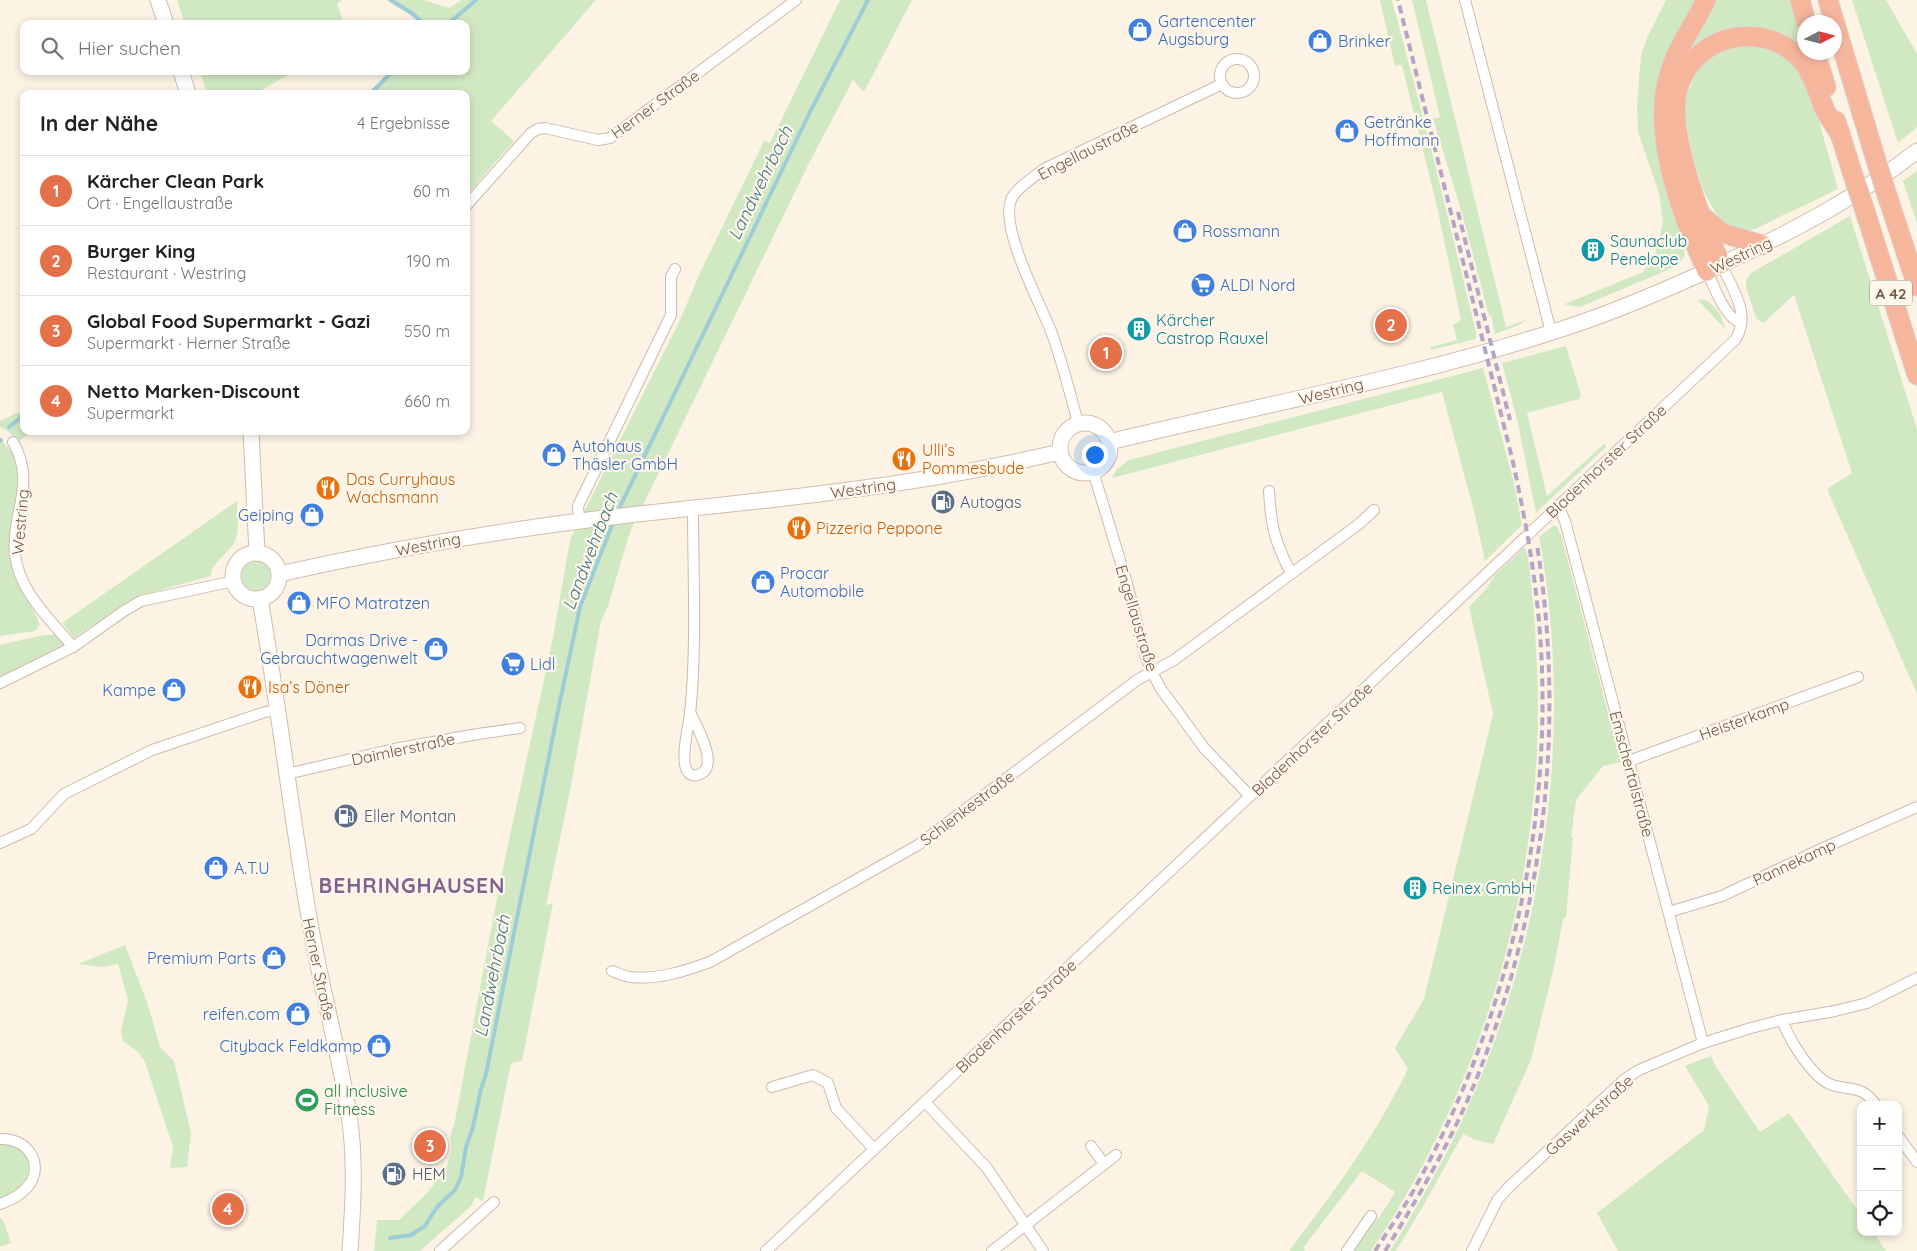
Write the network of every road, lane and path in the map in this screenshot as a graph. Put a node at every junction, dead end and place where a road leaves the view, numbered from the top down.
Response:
1 (158, 0) edge
2 (796, 0) edge
3 (1466, 0) edge
4 (1706, 0) edge
5 (1800, 0) edge
6 (1828, 0) edge
7 (1804, 15) edge
8 (165, 20) edge
9 (1817, 60) edge
10 (182, 75) edge
11 (1222, 84) dead end
12 (187, 90) edge
13 (1839, 132) junction
14 (1917, 151) edge
15 (470, 202) edge
16 (1699, 212) junction
17 (1901, 239) junction
18 (1763, 246) junction
19 (1917, 265) edge
20 (1714, 268) junction
21 (675, 269) dead end
22 (1917, 286) edge
23 (1741, 323) junction
24 (1551, 332) junction
25 (1917, 375) edge
26 (1078, 424) junction
27 (251, 435) edge
28 (12, 442) dead end
29 (1109, 442) junction
30 (1060, 452) junction
31 (1093, 471) junction
32 (1269, 491) dead end
33 (1558, 505) junction
34 (693, 508) junction
35 (1374, 510) dead end
36 (584, 520) junction
37 (258, 553) junction
38 (279, 574) junction
39 (1292, 574) junction
40 (234, 580) junction
41 (260, 599) junction
42 (72, 647) junction
43 (1152, 672) junction
44 (1858, 677) dead end
45 (0, 683) edge
46 (278, 709) junction
47 (690, 712) junction
48 (520, 728) dead end
49 (1629, 761) junction
50 (287, 774) junction
51 (1250, 796) junction
52 (1917, 807) edge
53 (0, 843) edge
54 (1669, 912) junction
55 (612, 971) dead end
56 (1917, 978) edge
57 (1782, 1020) junction
58 (1703, 1043) junction
59 (772, 1087) dead end
60 (1873, 1101) edge
61 (925, 1102) junction
62 (0, 1139) edge
63 (1902, 1141) edge
64 (1091, 1146) dead end
65 (874, 1150) junction
66 (1116, 1155) dead end
67 (1917, 1162) edge
68 (1104, 1164) junction
69 (494, 1202) dead end
70 (0, 1204) edge
71 (1371, 1216) dead end
72 (1025, 1226) junction
73 (350, 1251) edge
74 (440, 1251) edge
75 (766, 1251) edge
76 (992, 1251) edge
77 (1043, 1251) edge
78 (1348, 1251) edge
79 (1472, 1251) edge

1 - 8 main road
2 - 15 street, Herner Straße
3 - 24 street
4 - 20 highway
5 - 7 highway
6 - 17 highway, A 42, bridge
9 - 13 highway, A 42
10 - 12 main road
11 - 26 street, Engellaustraße
13 - 16 highway
13 - 25 highway, A 42, bridge
14 - 18 main road, Westring
16 - 18 highway
16 - 20 highway
17 - 19 highway
17 - 22 highway, A 42
18 - 20 main road, Westring
20 - 23 street
20 - 23 street
20 - 24 main road, Westring
21 - 36 street
23 - 33 street, Bladenhorster Straße
24 - 29 main road, Westring
26 - 29 main road
26 - 30 main road
27 - 37 main road
28 - 42 street, Westring
29 - 31 main road
30 - 31 main road
30 - 34 main road, Westring
31 - 43 street, Engellaustraße
32 - 39 street
33 - 49 street, Emschertalstraße
33 - 51 street, Bladenhorster Straße
34 - 36 main road, Westring
34 - 47 street
35 - 39 street, Schlenkestraße
36 - 38 main road, Westring
37 - 38 main road
37 - 40 main road
38 - 41 main road
39 - 43 street, Schlenkestraße
40 - 41 main road
40 - 42 street
41 - 46 main road, Herner Straße
42 - 45 street
43 - 51 street, Engellaustraße
43 - 55 street, Schlenkestraße
44 - 49 street, Heisterkamp
46 - 50 main road, Herner Straße
46 - 53 street
47 - 47 street
48 - 50 street, Daimlerstraße
49 - 54 street, Emschertalstraße
50 - 73 main road, Herner Straße
51 - 61 street, Bladenhorster Straße
52 - 54 street, Pannekamp
54 - 58 street, Emschertalstraße
56 - 57 street, Gaswerkstraße
57 - 58 street, Gaswerkstraße
57 - 60 street
58 - 79 street, Gaswerkstraße
59 - 65 street
61 - 65 street, Bladenhorster Straße
61 - 72 street
62 - 70 street
63 - 67 street
64 - 68 street
65 - 75 street, Bladenhorster Straße
66 - 68 street
68 - 72 street
69 - 74 street
71 - 78 street
72 - 76 street
72 - 77 street

